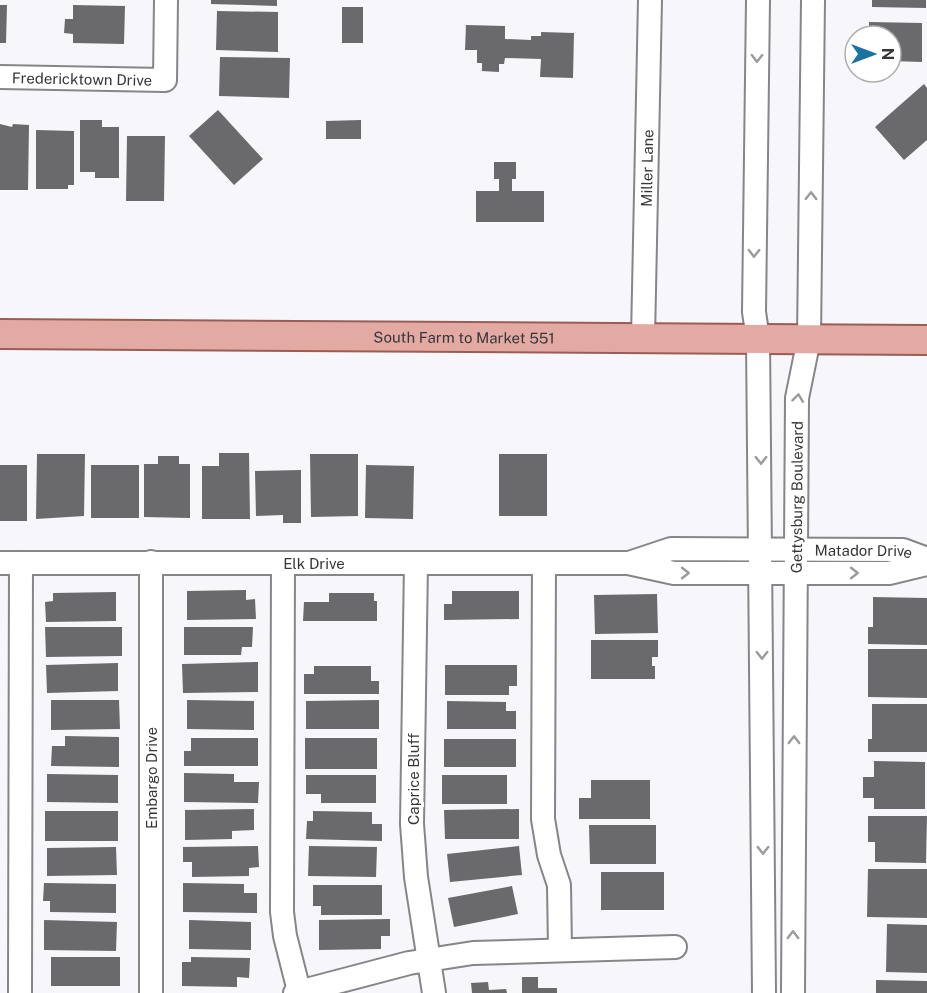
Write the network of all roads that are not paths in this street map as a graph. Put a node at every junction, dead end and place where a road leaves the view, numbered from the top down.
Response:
1 (166, 0) edge
2 (650, 0) edge
3 (758, 0) edge
4 (813, 0) edge
5 (0, 77) edge
6 (0, 334) edge
7 (644, 338) junction
8 (758, 339) junction
9 (809, 339) junction
10 (927, 340) edge
11 (762, 550) junction
12 (795, 550) junction
13 (927, 559) edge
14 (152, 562) junction
15 (10, 563) edge
16 (283, 563) junction
17 (416, 563) junction
18 (544, 563) junction
19 (627, 563) junction
20 (927, 564) edge
21 (762, 573) junction
22 (795, 573) junction
23 (675, 946) dead end
24 (560, 949) junction
25 (428, 959) junction
26 (297, 992) edge
27 (21, 993) edge
28 (151, 993) edge
29 (434, 993) edge
30 (764, 993) edge
31 (793, 993) edge

1 - 5 street, Fredericktown Drive
2 - 7 street, Miller Lane
3 -> 8 street
9 -> 4 street, Gettysburg Boulevard
6 - 7 main road, South Farm to Market 551
7 - 8 main road, South Farm to Market 551
8 - 9 main road, South Farm to Market 551
8 -> 11 street
9 - 10 main road, South Farm to Market 551
12 -> 9 street, Gettysburg Boulevard
11 - 12 street, Matador Drive
11 - 19 street, Elk Drive
11 - 21 street
12 - 13 street, Matador Drive
12 - 22 street, Gettysburg Boulevard
14 - 15 street, Elk Drive
14 - 16 street, Elk Drive
14 - 28 street, Embargo Drive
15 - 27 street
16 - 17 street, Elk Drive
16 - 26 street
17 - 18 street, Elk Drive
17 - 25 street, Caprice Bluff
18 - 19 street, Elk Drive
18 - 24 street
19 -> 21 street, Elk Drive
22 -> 20 street, Matador Drive
21 - 22 street, Elk Drive
21 -> 30 street
31 -> 22 street, Gettysburg Boulevard
23 - 24 street
24 - 25 street
25 - 26 street
25 - 29 street, Caprice Bluff

